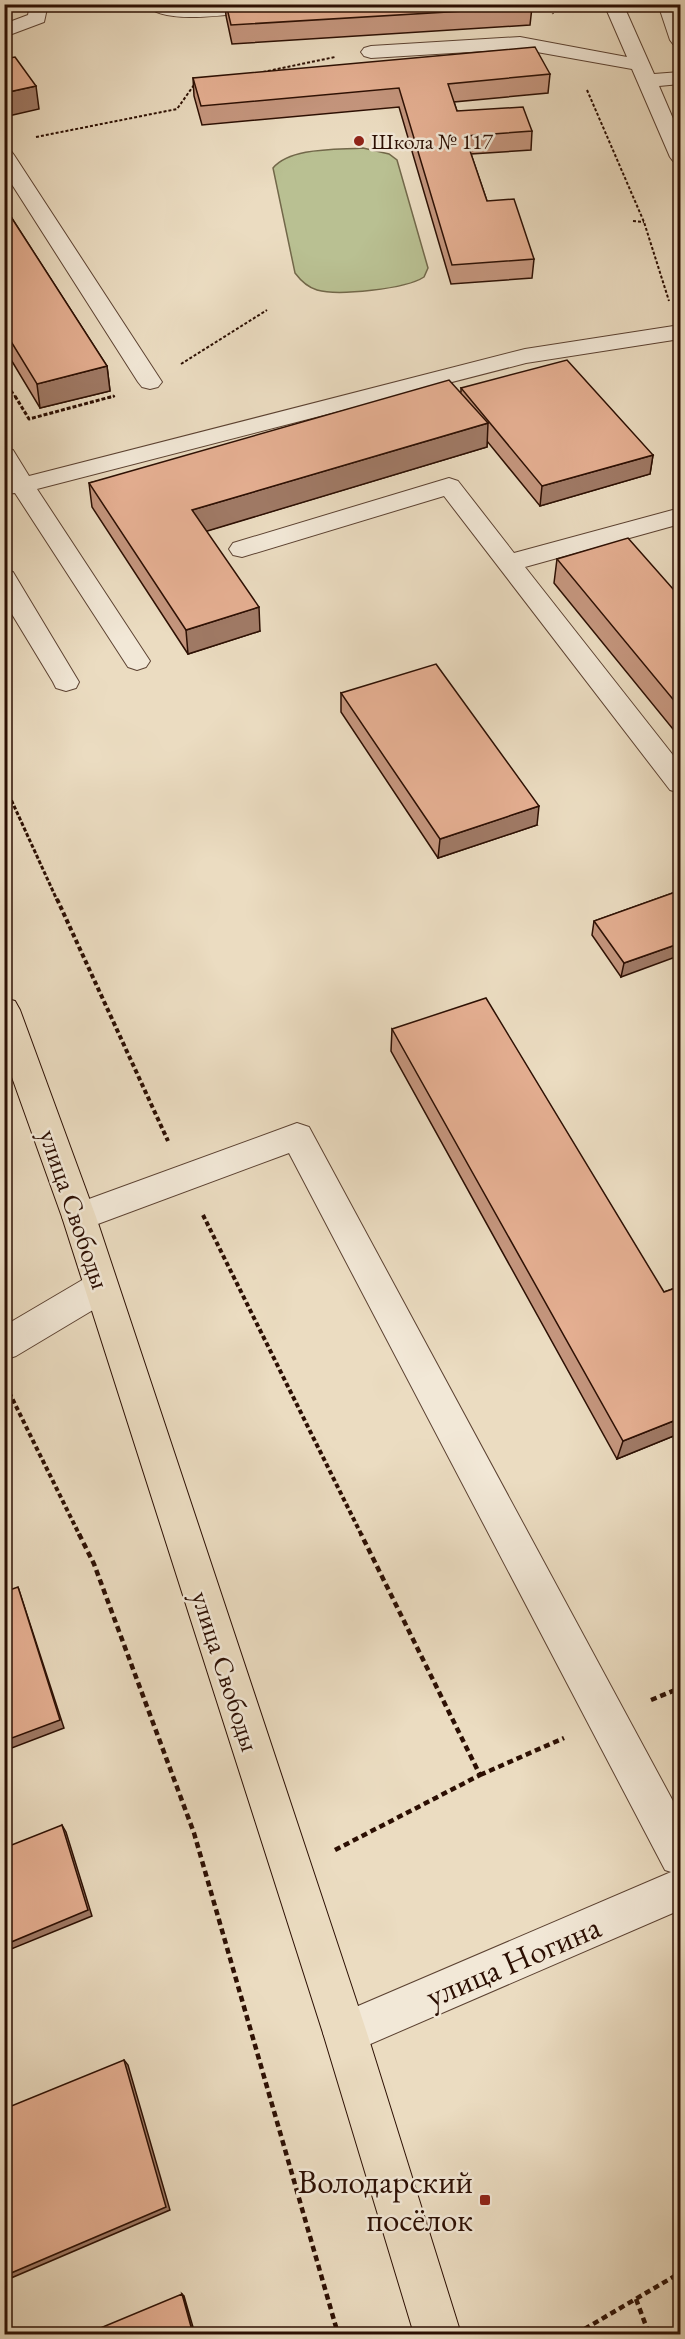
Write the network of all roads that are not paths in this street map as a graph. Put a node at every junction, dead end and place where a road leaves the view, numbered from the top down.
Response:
1 (39, 4) edge
2 (154, 4) edge
3 (270, 4) edge
4 (613, 4) edge
5 (667, 4) edge
6 (4, 31) edge
7 (681, 40) edge
8 (371, 52) road end
9 (643, 73) junction
10 (681, 78) edge
11 (4, 155) edge
12 (681, 157) edge
13 (680, 332) edge
14 (150, 382) dead end
15 (4, 455) edge
16 (13, 486) edge
17 (681, 516) edge
18 (242, 549) dead end
19 (508, 563) junction
20 (4, 578) edge
21 (137, 661) dead end
22 (66, 682) dead end
23 (681, 783) edge
24 (4, 1010) edge
25 (79, 1217) junction
26 (102, 1287) junction
27 (4, 1345) edge
28 (681, 1855) edge
29 (681, 1889) edge
30 (345, 2033) junction
31 (438, 2334) edge

1 - 6 street
2 - 3 street
4 - 9 street
5 - 7 street
8 - 9 street
9 - 10 street
9 - 12 street
11 - 14 street
13 - 16 street
15 - 16 street
16 - 21 street
17 - 19 street
18 - 19 street
19 - 23 street
20 - 22 street
24 - 25 main road, улица Свободы
25 - 26 main road, улица Свободы
25 - 28 street
26 - 27 street
26 - 30 main road, улица Свободы
29 - 30 street, улица Ногина
30 - 31 main road, улица Свободы

